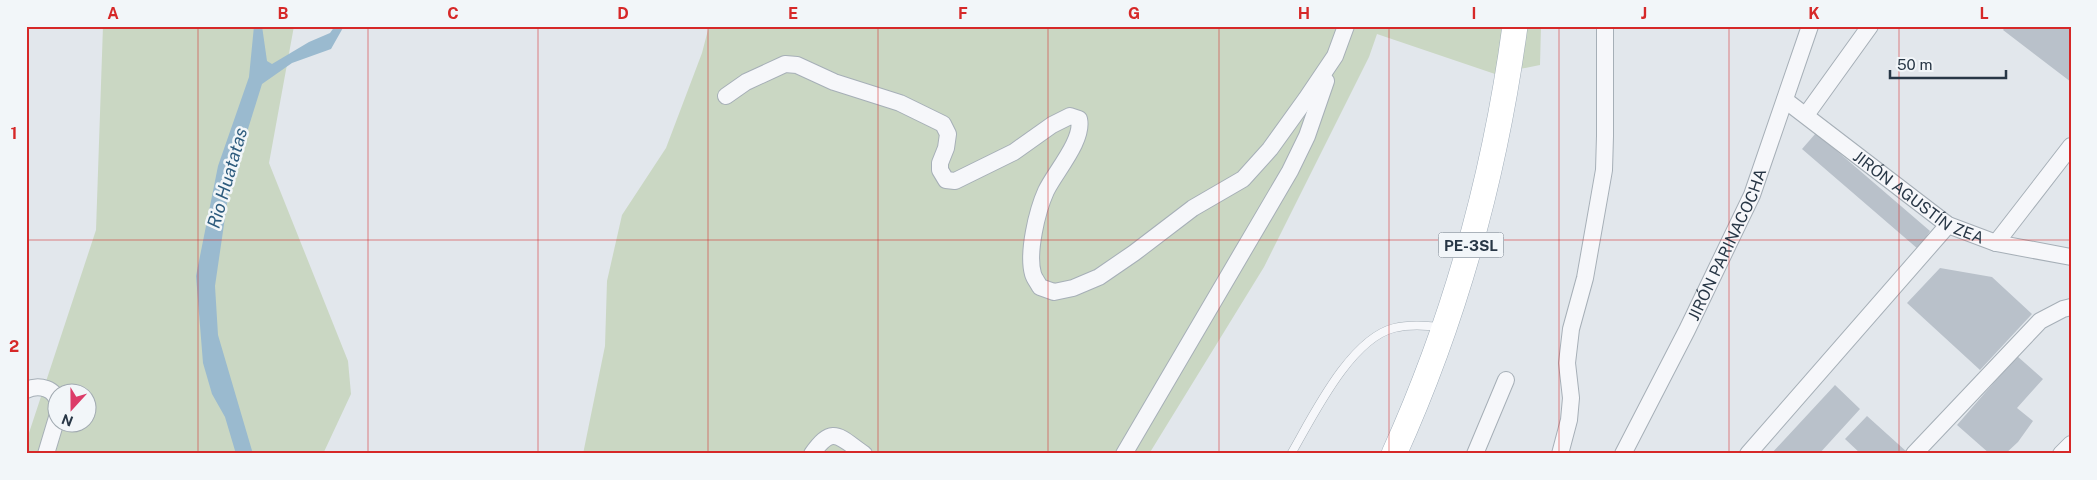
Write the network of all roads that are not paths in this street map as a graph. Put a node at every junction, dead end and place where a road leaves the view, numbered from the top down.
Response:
1 (1346, 26) edge
2 (1515, 26) edge
3 (1605, 26) edge
4 (1810, 26) edge
5 (1870, 26) edge
6 (1333, 60) junction
7 (726, 96) dead end
8 (1785, 100) junction
9 (1806, 115) junction
10 (2071, 146) edge
11 (1948, 225) junction
12 (1996, 243) junction
13 (2071, 256) edge
14 (2071, 307) edge
15 (1444, 327) junction
16 (1506, 380) dead end
17 (48, 389) edge
18 (26, 390) edge
19 (53, 432) edge
20 (2071, 444) edge
21 (46, 454) edge
22 (812, 454) edge
23 (864, 454) edge
24 (1124, 454) edge
25 (1291, 454) edge
26 (1394, 454) edge
27 (1475, 454) edge
28 (1560, 454) edge
29 (1623, 454) edge
30 (1748, 454) edge
31 (1914, 454) edge
32 (2061, 454) edge

1 - 6 street
2 - 15 main road, PE-3SL
3 - 28 street
4 - 8 street, JIRÓN PARINACOCHA
5 - 9 street
6 - 7 street
6 - 24 street
8 - 9 street, JIRÓN AGUSTÍN ZEA
8 - 29 street, JIRÓN PARINACOCHA
9 - 11 street, JIRÓN AGUSTÍN ZEA
10 - 12 street
11 - 12 street, JIRÓN AGUSTÍN ZEA
11 - 30 street
12 - 13 street, JIRÓN AGUSTÍN ZEA
14 - 31 street
15 - 25 lane
15 - 26 main road, PE-3SL
16 - 27 street
17 - 18 street
19 - 21 street
20 - 32 street
22 - 23 street

